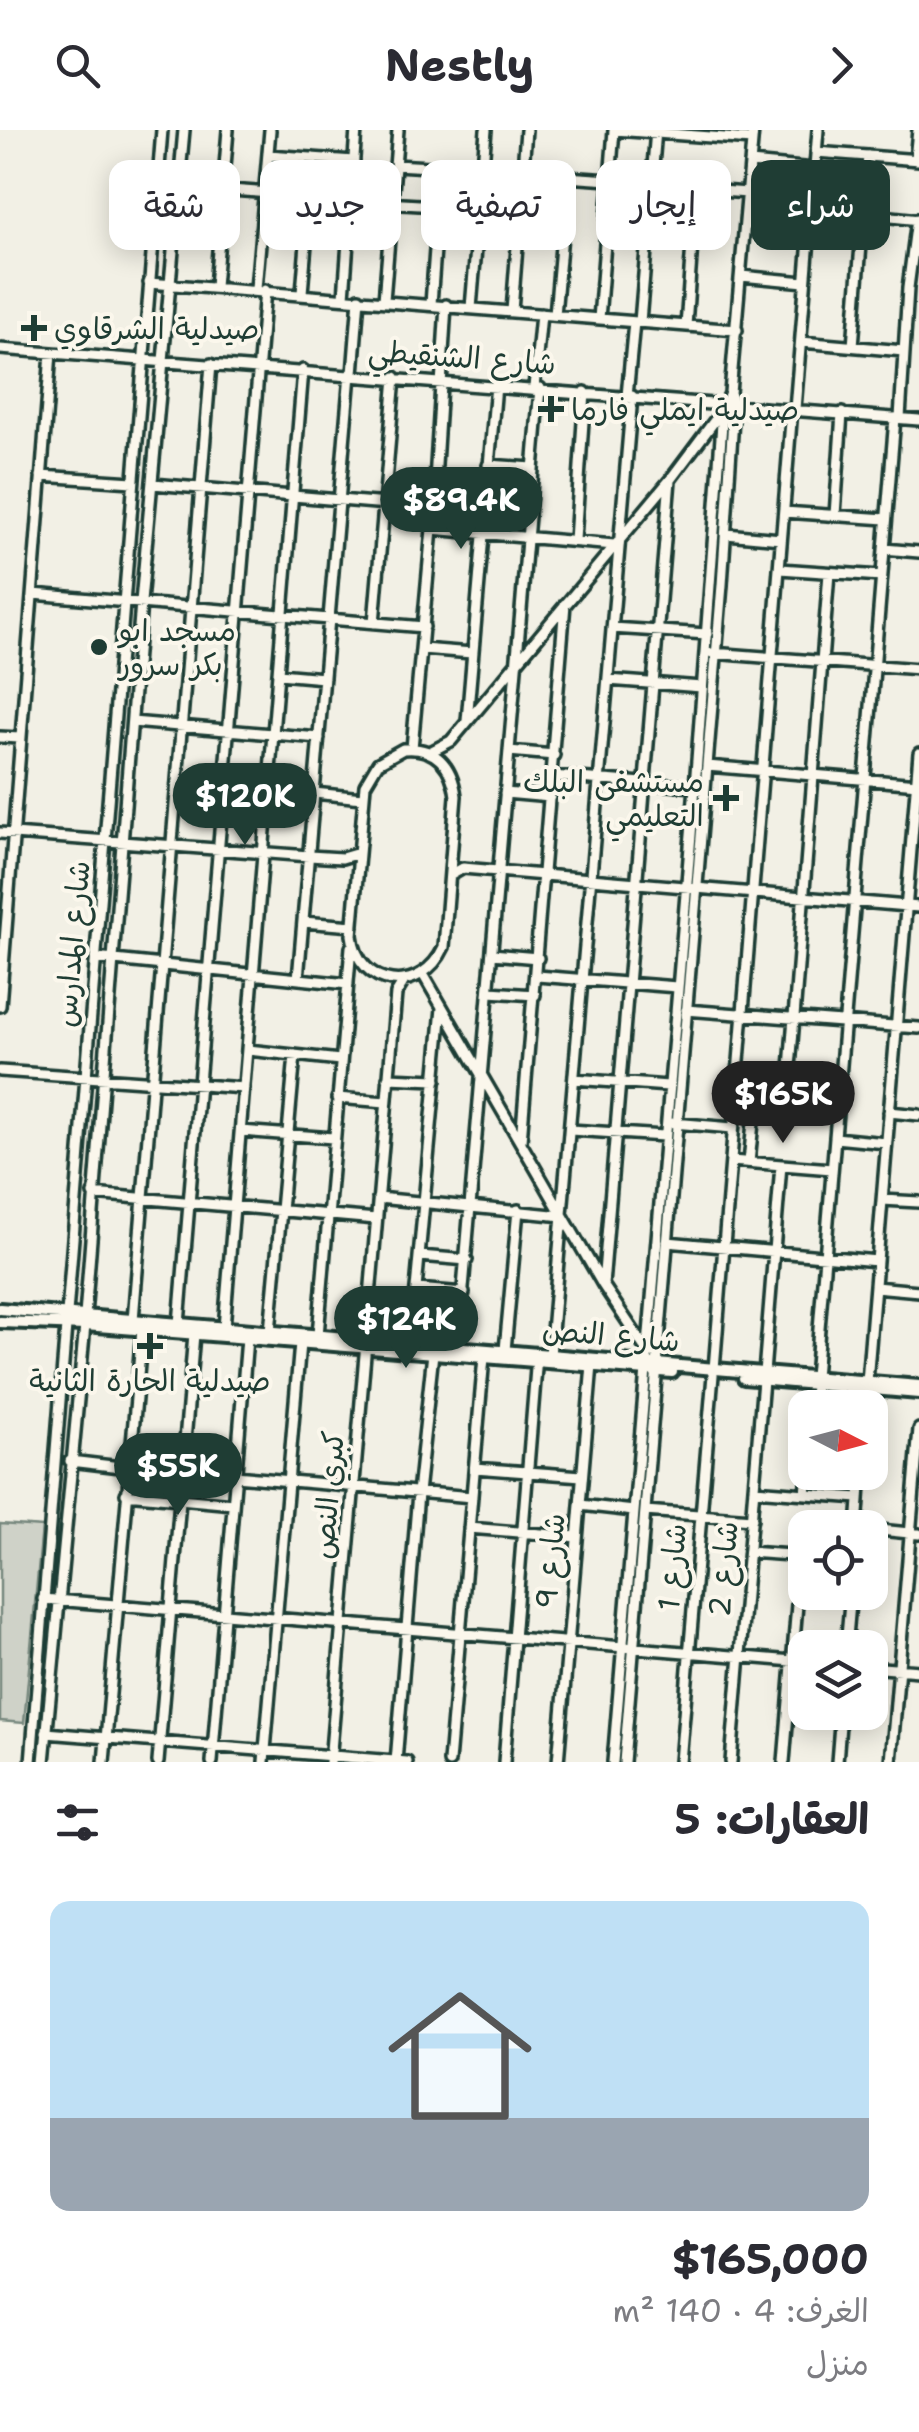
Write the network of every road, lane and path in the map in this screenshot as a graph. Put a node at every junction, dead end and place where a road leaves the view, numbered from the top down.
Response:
1 (162, 130) edge
2 (184, 130) edge
3 (228, 130) edge
4 (270, 130) edge
5 (356, 130) edge
6 (398, 130) edge
7 (486, 130) edge
8 (526, 130) edge
9 (614, 130) edge
10 (818, 130) edge
11 (918, 130) edge
12 (656, 132) edge
13 (700, 133) edge
14 (752, 135) edge
15 (816, 152) junction
16 (268, 155) junction
17 (868, 156) junction
18 (313, 158) joint
19 (160, 160) edge
20 (181, 160) edge
21 (225, 160) edge
22 (267, 160) edge
23 (340, 160) edge
24 (354, 160) edge
25 (395, 160) edge
26 (483, 160) edge
27 (523, 160) edge
28 (612, 160) edge
29 (653, 160) edge
30 (815, 160) edge
31 (868, 160) edge
32 (917, 160) edge
33 (750, 164) joint
34 (731, 192) edge
35 (748, 193) junction
36 (890, 217) edge
37 (918, 220) edge
38 (152, 250) edge
39 (172, 250) edge
40 (218, 250) edge
41 (261, 250) edge
42 (306, 250) edge
43 (347, 250) edge
44 (388, 250) edge
45 (434, 250) edge
46 (476, 250) edge
47 (516, 250) edge
48 (561, 250) edge
49 (604, 250) edge
50 (645, 250) edge
51 (691, 250) edge
52 (808, 250) edge
53 (861, 250) edge
54 (742, 276) junction
55 (149, 282) junction
56 (805, 282) junction
57 (168, 283) junction
58 (215, 287) junction
59 (913, 288) edge
60 (260, 290) junction
61 (302, 293) junction
62 (344, 297) junction
63 (359, 298) junction
64 (384, 300) junction
65 (431, 304) junction
66 (446, 305) junction
67 (471, 308) junction
68 (512, 311) junction
69 (541, 314) junction
70 (556, 315) junction
71 (598, 319) junction
72 (637, 322) junction
73 (686, 326) junction
74 (737, 330) junction
75 (801, 342) junction
76 (854, 346) junction
77 (0, 349) edge
78 (904, 351) junction
79 (52, 352) junction
80 (143, 360) junction
81 (164, 361) junction
82 (211, 364) junction
83 (258, 367) junction
84 (302, 370) junction
85 (351, 374) junction
86 (394, 377) junction
87 (440, 382) junction
88 (496, 385) junction
89 (537, 388) junction
90 (585, 392) junction
91 (630, 396) junction
92 (728, 403) junction
93 (793, 409) junction
94 (842, 413) junction
95 (897, 418) junction
96 (919, 420) edge
97 (488, 465) junction
98 (533, 468) junction
99 (41, 476) junction
100 (670, 480) junction
101 (134, 482) junction
102 (153, 484) junction
103 (202, 488) junction
104 (248, 493) junction
105 (292, 496) junction
106 (339, 500) junction
107 (384, 504) junction
108 (434, 508) junction
109 (784, 512) junction
110 (835, 515) junction
111 (886, 519) junction
112 (432, 529) junction
113 (482, 533) junction
114 (726, 534) junction
115 (527, 536) junction
116 (781, 539) junction
117 (575, 540) junction
118 (617, 542) junction
119 (884, 550) junction
120 (919, 552) edge
121 (780, 569) junction
122 (828, 573) junction
123 (881, 576) junction
124 (33, 594) junction
125 (126, 600) junction
126 (141, 602) junction
127 (565, 604) junction
128 (192, 606) junction
129 (237, 610) junction
130 (282, 614) junction
131 (330, 618) junction
132 (374, 622) junction
133 (424, 628) junction
134 (612, 628) junction
135 (658, 631) junction
136 (707, 634) junction
137 (422, 649) junction
138 (472, 652) junction
139 (711, 652) junction
140 (772, 658) junction
141 (823, 662) junction
142 (516, 664) junction
143 (874, 666) junction
144 (919, 669) edge
145 (278, 674) junction
146 (324, 678) junction
147 (608, 680) junction
148 (654, 684) junction
149 (702, 687) junction
150 (132, 722) junction
151 (467, 722) junction
152 (183, 725) junction
153 (228, 729) junction
154 (274, 733) junction
155 (0, 736) edge
156 (20, 738) junction
157 (318, 738) junction
158 (451, 740) junction
159 (412, 748) junction
160 (509, 751) junction
161 (430, 752) junction
162 (919, 753) edge
163 (554, 754) junction
164 (707, 766) junction
165 (448, 768) junction
166 (763, 771) junction
167 (814, 775) junction
168 (552, 776) junction
169 (865, 779) junction
170 (599, 780) junction
171 (646, 783) junction
172 (918, 784) edge
173 (695, 787) junction
174 (314, 793) junction
175 (505, 793) junction
176 (550, 797) junction
177 (362, 798) junction
178 (0, 833) edge
179 (13, 834) junction
180 (915, 839) edge
181 (106, 841) junction
182 (122, 843) junction
183 (173, 846) junction
184 (218, 850) junction
185 (359, 852) junction
186 (264, 854) junction
187 (309, 856) junction
188 (452, 856) junction
189 (342, 858) junction
190 (358, 868) junction
191 (470, 869) junction
192 (499, 871) junction
193 (544, 875) junction
194 (451, 876) junction
195 (591, 879) junction
196 (637, 883) junction
197 (691, 888) junction
198 (752, 892) junction
199 (804, 897) junction
200 (855, 901) junction
201 (906, 906) junction
202 (919, 907) edge
203 (303, 922) junction
204 (353, 930) junction
205 (492, 954) junction
206 (95, 958) junction
207 (538, 958) junction
208 (112, 960) junction
209 (163, 965) junction
210 (209, 970) junction
211 (253, 974) junction
212 (424, 974) junction
213 (536, 976) junction
214 (298, 979) junction
215 (388, 979) junction
216 (582, 979) junction
217 (404, 981) junction
218 (348, 984) junction
219 (629, 984) junction
220 (677, 987) junction
221 (489, 992) junction
222 (396, 994) junction
223 (535, 995) junction
224 (0, 1006) edge
225 (442, 1008) junction
226 (686, 1010) junction
227 (742, 1014) junction
228 (794, 1018) junction
229 (844, 1022) junction
230 (896, 1026) junction
231 (919, 1028) edge
232 (248, 1050) junction
233 (295, 1055) junction
234 (340, 1060) junction
235 (0, 1071) edge
236 (483, 1076) junction
237 (86, 1077) junction
238 (102, 1078) junction
239 (388, 1078) junction
240 (574, 1078) junction
241 (436, 1080) junction
242 (153, 1082) junction
243 (622, 1082) junction
244 (200, 1086) junction
245 (668, 1086) junction
246 (244, 1088) junction
247 (337, 1098) junction
248 (386, 1102) junction
249 (736, 1102) junction
250 (755, 1103) junction
251 (787, 1106) junction
252 (837, 1110) junction
253 (889, 1112) junction
254 (919, 1114) edge
255 (671, 1122) junction
256 (733, 1128) junction
257 (570, 1130) junction
258 (241, 1131) junction
259 (288, 1134) junction
260 (617, 1134) junction
261 (664, 1136) junction
262 (333, 1138) junction
263 (835, 1138) junction
264 (521, 1141) junction
265 (886, 1143) junction
266 (731, 1161) junction
267 (749, 1162) junction
268 (781, 1165) junction
269 (832, 1170) junction
270 (93, 1194) junction
271 (378, 1198) junction
272 (144, 1199) junction
273 (882, 1200) junction
274 (190, 1202) junction
275 (424, 1202) junction
276 (919, 1202) edge
277 (472, 1206) junction
278 (235, 1207) junction
279 (518, 1210) junction
280 (281, 1211) junction
281 (327, 1215) junction
282 (563, 1215) junction
283 (376, 1219) junction
284 (667, 1242) junction
285 (723, 1248) junction
286 (774, 1252) junction
287 (420, 1256) junction
288 (825, 1256) junction
289 (467, 1260) junction
290 (877, 1261) junction
291 (603, 1285) junction
292 (874, 1287) junction
293 (416, 1289) junction
294 (919, 1291) edge
295 (464, 1293) junction
296 (0, 1309) edge
297 (66, 1319) junction
298 (85, 1320) junction
299 (133, 1320) junction
300 (0, 1322) edge
301 (179, 1324) junction
302 (224, 1328) junction
303 (142, 1330) junction
304 (270, 1332) junction
305 (194, 1334) junction
306 (318, 1336) junction
307 (247, 1338) junction
308 (300, 1343) junction
309 (412, 1343) junction
310 (366, 1344) junction
311 (458, 1347) junction
312 (505, 1350) junction
313 (434, 1353) junction
314 (550, 1355) junction
315 (484, 1357) junction
316 (537, 1357) junction
317 (651, 1363) junction
318 (592, 1365) junction
319 (714, 1372) junction
320 (763, 1377) junction
321 (815, 1381) junction
322 (867, 1385) junction
323 (919, 1386) edge
324 (814, 1390) edge
325 (867, 1390) edge
326 (919, 1394) edge
327 (919, 1429) edge
328 (131, 1444) junction
329 (184, 1449) junction
330 (237, 1454) junction
331 (70, 1461) junction
332 (129, 1468) junction
333 (475, 1468) junction
334 (527, 1472) junction
335 (235, 1476) junction
336 (582, 1476) junction
337 (288, 1482) junction
338 (354, 1487) junction
339 (754, 1490) junction
340 (805, 1490) edge
341 (860, 1490) edge
342 (418, 1492) junction
343 (126, 1494) junction
344 (805, 1494) junction
345 (180, 1498) junction
346 (472, 1498) junction
347 (859, 1498) junction
348 (233, 1504) junction
349 (580, 1505) junction
350 (858, 1510) edge
351 (640, 1511) junction
352 (701, 1516) junction
353 (752, 1519) junction
354 (470, 1528) junction
355 (888, 1531) edge
356 (522, 1532) junction
357 (914, 1534) edge
358 (577, 1538) junction
359 (749, 1552) junction
360 (788, 1555) edge
361 (44, 1599) junction
362 (58, 1600) junction
363 (118, 1605) junction
364 (170, 1609) junction
365 (224, 1612) junction
366 (276, 1616) junction
367 (342, 1622) junction
368 (407, 1627) junction
369 (461, 1632) junction
370 (513, 1636) junction
371 (568, 1641) junction
372 (622, 1646) junction
373 (634, 1647) junction
374 (690, 1652) junction
375 (740, 1656) junction
376 (788, 1661) edge
377 (888, 1669) edge
378 (898, 1670) junction
379 (919, 1672) edge
380 (788, 1712) edge
381 (839, 1730) edge
382 (33, 1731) junction
383 (47, 1733) junction
384 (106, 1738) junction
385 (159, 1742) junction
386 (213, 1746) junction
387 (264, 1756) edge
388 (331, 1759) edge
389 (396, 1761) edge
390 (31, 1762) edge
391 (44, 1762) edge
392 (104, 1762) edge
393 (158, 1762) edge
394 (212, 1762) edge
395 (407, 1762) edge
396 (449, 1762) edge
397 (504, 1762) edge
398 (558, 1762) edge
399 (613, 1762) edge
400 (624, 1762) edge
401 (680, 1762) edge
402 (732, 1762) edge
403 (784, 1762) edge
404 (836, 1762) edge
405 (891, 1762) edge

1 - 19 street, شارع المدارس
2 - 20 street, شارع المدارس
3 - 21 street
4 - 16 street
5 - 24 street
6 - 25 street
7 - 26 street
8 - 27 street
9 - 12 street
9 - 28 street
10 - 15 street, شارع 1
11 - 32 street
12 - 13 street
12 - 29 street
13 - 14 street
14 - 33 street
15 - 17 street
15 - 30 street, شارع 1
16 - 18 street
16 - 22 street
17 - 31 street
17 - 32 street
18 - 23 street
33 - 35 street
34 - 35 street
35 - 54 street
36 - 37 street
37 - 59 street
38 - 55 street, شارع المدارس
39 - 57 street, شارع المدارس
40 - 58 street
41 - 60 street
42 - 61 street
43 - 62 street
44 - 64 street
45 - 65 street
46 - 67 street
47 - 68 street
48 - 70 street
49 - 71 street
50 - 72 street
51 - 73 street
52 - 56 street, شارع 1
53 - 76 street
54 - 56 street
54 - 74 street
55 - 57 street
55 - 80 street, شارع المدارس
56 - 75 street, شارع 1
57 - 58 street
57 - 81 street, شارع المدارس
58 - 60 street
59 - 78 street
60 - 61 street
60 - 83 street
61 - 62 street
62 - 63 street
63 - 64 street
63 - 85 street
64 - 65 street
65 - 66 street
66 - 67 street
66 - 87 street
67 - 68 street
68 - 69 street
69 - 70 street
69 - 89 street
70 - 71 street
71 - 72 street
72 - 73 street
72 - 91 street
73 - 74 street
74 - 92 street
75 - 76 street
75 - 93 street, شارع 1
76 - 78 street
77 - 79 street, شارع الشنقيطي
78 - 95 street
79 - 80 street, شارع الشنقيطي
79 - 99 street
80 - 81 street, شارع الشنقيطي
80 - 101 street, شارع المدارس
81 - 82 street, شارع الشنقيطي
81 - 102 street, شارع المدارس
82 - 83 street, شارع الشنقيطي
82 - 103 street
83 - 84 street, شارع الشنقيطي
83 - 104 street
84 - 85 street, شارع الشنقيطي
84 - 105 street
85 - 86 street, شارع الشنقيطي
85 - 106 street
86 - 87 street, شارع الشنقيطي
86 - 107 street
87 - 88 street, شارع الشنقيطي
87 - 108 street
88 - 89 street, شارع الشنقيطي
88 - 97 street
89 - 90 street, شارع الشنقيطي
89 - 98 street
90 - 91 street, شارع الشنقيطي
90 - 117 street
91 - 92 street, شارع الشنقيطي
91 - 118 street
92 - 93 street, شارع الشنقيطي
92 - 100 street
92 - 114 street
92 - 136 street
93 - 94 street, شارع الشنقيطي
93 - 109 street, شارع 1
94 - 95 street, شارع الشنقيطي
94 - 110 street
95 - 96 street, شارع الشنقيطي
95 - 111 street
97 - 98 street
97 - 113 street
98 - 115 street
99 - 101 street
99 - 124 street
100 - 118 street
100 - 135 street
101 - 125 street, شارع المدارس
102 - 103 street
102 - 126 street, شارع المدارس
103 - 104 street
103 - 128 street
104 - 105 street
104 - 129 street
105 - 106 street
105 - 130 street
106 - 107 street
106 - 131 street
107 - 108 street
107 - 132 street
108 - 112 street
109 - 110 street
109 - 116 street, شارع 1
110 - 111 street
111 - 119 street
112 - 113 street
112 - 133 street
113 - 115 street
113 - 138 street
114 - 116 street
114 - 139 street
115 - 117 street
115 - 142 street
116 - 121 street, شارع 1
117 - 118 street
118 - 127 street
118 - 134 street
119 - 120 street
119 - 123 street
121 - 122 street
121 - 140 street, شارع 1
122 - 123 street
122 - 141 street
123 - 143 street
124 - 125 street
124 - 156 street
125 - 126 street
125 - 181 street, شارع المدارس
126 - 128 street
126 - 150 street, شارع المدارس
127 - 142 street
127 - 163 street
128 - 129 street
128 - 152 street
129 - 130 street
129 - 153 street
130 - 131 street
130 - 145 street
131 - 132 street
131 - 146 street
132 - 133 street
133 - 137 street
134 - 135 street
134 - 147 street
135 - 136 street
135 - 148 street
136 - 139 street
137 - 138 street
137 - 159 street
138 - 151 street
139 - 140 street
139 - 149 street
139 - 164 street
140 - 141 street
140 - 166 street, شارع 1
141 - 143 street
141 - 167 street
142 - 151 street
142 - 160 street
143 - 144 street
143 - 169 street
145 - 146 street
145 - 154 street
146 - 157 street
147 - 148 street
147 - 170 street
148 - 149 street
148 - 171 street
149 - 173 street
150 - 152 street
150 - 182 street, شارع المدارس
151 - 158 street
152 - 153 street
152 - 183 street
153 - 154 street
153 - 184 street
154 - 157 street
154 - 186 street
155 - 156 street
156 - 179 street
157 - 174 street
158 - 161 street
158 - 165 street
159 - 161 street
159 - 177 street
160 - 163 street
160 - 175 street
161 - 165 street
162 - 172 street
163 - 168 street
164 - 166 street
164 - 197 street
165 - 188 street
166 - 167 street
166 - 198 street, شارع 1
167 - 169 street
167 - 199 street
168 - 170 street
168 - 176 street
169 - 172 street
169 - 200 street
170 - 171 street
170 - 195 street
171 - 173 street
171 - 196 street
172 - 180 street
173 - 197 street
174 - 177 street
174 - 187 street
175 - 176 street
175 - 192 street
176 - 193 street
177 - 185 street
178 - 179 street
179 - 181 street
179 - 224 street
180 - 201 street
181 - 182 street
181 - 206 street, شارع المدارس
182 - 183 street
182 - 208 street, شارع المدارس
183 - 184 street
183 - 209 street
184 - 186 street
184 - 210 street
185 - 189 street
185 - 190 street
186 - 187 street
186 - 211 street
187 - 189 street
187 - 203 street
188 - 191 street
188 - 194 street
189 - 190 street
190 - 204 street
191 - 192 street
191 - 194 street
192 - 193 street
192 - 205 street
193 - 195 street
193 - 207 street
194 - 212 street
195 - 196 street
195 - 216 street
196 - 197 street
196 - 219 street
197 - 198 street
197 - 220 street
197 - 226 street
198 - 199 street
198 - 227 street, شارع 1
199 - 200 street
199 - 228 street
200 - 201 street
200 - 229 street
201 - 202 street
201 - 230 street
203 - 204 street
203 - 214 street
204 - 215 street
204 - 218 street
205 - 207 street
205 - 221 street
206 - 208 street
206 - 237 street, شارع المدارس
207 - 213 street
208 - 209 street
208 - 238 street, شارع المدارس
209 - 210 street
209 - 242 street
210 - 211 street
210 - 244 street
211 - 214 street
211 - 232 street
212 - 217 street
212 - 225 street
213 - 216 street
213 - 223 street
214 - 218 street
215 - 217 street
215 - 222 street
216 - 219 street
216 - 240 street
217 - 222 street
218 - 234 street
219 - 220 street
219 - 243 street
220 - 245 street
221 - 223 street
221 - 236 street
222 - 239 street, كبري النص
223 - 264 street
225 - 236 street
225 - 241 street
226 - 227 street
226 - 255 street
227 - 228 street
227 - 249 street, شارع 1
228 - 229 street
228 - 251 street
229 - 230 street
229 - 252 street
230 - 231 street
230 - 253 street
232 - 233 street
232 - 246 street
233 - 234 street
233 - 259 street
234 - 247 street
235 - 237 street
236 - 264 street
236 - 277 street
237 - 238 street
237 - 297 street, شارع المدارس
238 - 242 street
238 - 270 street, شارع المدارس
239 - 241 street
239 - 248 street, كبري النص
240 - 243 street
240 - 257 street
241 - 275 street
242 - 244 street
242 - 272 street
243 - 245 street
243 - 260 street
244 - 246 street
244 - 274 street
245 - 255 street
246 - 258 street
247 - 248 street
247 - 262 street
248 - 271 street, كبري النص
249 - 250 street
249 - 256 street, شارع 1
250 - 251 street
250 - 267 street
251 - 252 street
252 - 263 street
253 - 254 street
253 - 265 street
255 - 256 street
255 - 261 street
255 - 284 street
256 - 266 street, شارع 1
257 - 260 street
257 - 282 street
258 - 259 street
258 - 278 street
259 - 262 street
259 - 280 street
260 - 261 street
260 - 291 street
261 - 317 street
262 - 281 street
263 - 265 street
263 - 269 street
264 - 282 street
265 - 273 street
266 - 267 street
266 - 285 street, شارع 1
267 - 268 street
268 - 269 street
268 - 286 street, شارع 2
269 - 288 street
270 - 272 street
270 - 298 street, شارع المدارس
271 - 275 street
271 - 283 street, كبري النص
272 - 274 street
272 - 299 street
273 - 276 street
273 - 290 street
274 - 278 street
274 - 301 street
275 - 277 street
275 - 287 street
277 - 279 street
277 - 289 street
278 - 280 street
278 - 302 street
279 - 282 street
279 - 312 street
280 - 281 street
280 - 304 street
281 - 283 street
281 - 306 street
282 - 291 street
282 - 314 street
283 - 310 street, كبري النص
284 - 285 street
284 - 317 street
285 - 286 street
285 - 319 street, شارع 1
286 - 288 street
286 - 320 street, شارع 2
287 - 289 street
287 - 293 street
288 - 290 street
288 - 321 street
289 - 295 street
290 - 292 street
291 - 317 street
292 - 294 street
292 - 322 street
293 - 295 street
293 - 309 street
295 - 311 street
296 - 297 main road, شارع النص
297 - 298 main road, شارع النص
297 - 300 main road, شارع النص
297 - 361 street, شارع المدارس
298 - 299 main road, شارع النص
298 - 303 main road, شارع النص
298 - 331 street, شارع المدارس
299 - 301 main road, شارع النص
301 - 302 main road, شارع النص
302 - 304 main road, شارع النص
303 - 305 main road, شارع النص
303 - 328 street
304 - 306 main road, شارع النص
305 - 307 main road, شارع النص
305 - 329 street
306 - 310 main road, شارع النص
307 - 308 main road, شارع النص
307 - 330 street
308 - 310 main road, شارع النص
308 - 337 street
309 - 310 main road, شارع النص
309 - 311 main road, شارع النص
310 - 313 main road, شارع النص
310 - 338 street, كبري النص
311 - 312 main road, شارع النص
312 - 316 main road, شارع النص
313 - 315 main road, شارع النص
313 - 342 street
314 - 316 main road, شارع النص
314 - 317 main road, شارع النص
315 - 316 main road, شارع النص
315 - 333 street
316 - 318 main road, شارع النص
316 - 334 street
317 - 318 main road, شارع النص
317 - 319 main road, شارع النص
317 - 351 street
318 - 336 street, شارع 9
319 - 320 main road, شارع النص
319 - 352 street, شارع 1
320 - 321 main road, شارع النص
320 - 339 street, شارع 2
321 - 322 main road, شارع النص
321 - 324 street
322 - 323 main road, شارع النص
322 - 325 street
322 - 326 main road, شارع النص
327 - 357 street
328 - 329 street
328 - 332 street
329 - 330 street
329 - 345 street
330 - 335 street
331 - 332 street
331 - 362 street, شارع المدارس
332 - 343 street
333 - 334 street
333 - 346 street
334 - 336 street
334 - 356 street
335 - 337 street
335 - 348 street
336 - 349 street, شارع 9
337 - 338 street
337 - 366 street
338 - 342 street
338 - 367 street, كبري النص
339 - 344 street
339 - 353 street, شارع 2
340 - 344 street
341 - 347 street
342 - 346 street
342 - 368 street
343 - 345 street
343 - 363 street
344 - 347 street
345 - 348 street
345 - 364 street
346 - 354 street
347 - 350 street
348 - 365 street
349 - 351 street
349 - 358 street, شارع 9
351 - 352 street
351 - 372 street
351 - 373 street
352 - 353 street
352 - 374 street, شارع 1
353 - 359 street, شارع 2
354 - 356 street
354 - 369 street
355 - 357 street
356 - 358 street
356 - 370 street
357 - 378 street
358 - 371 street, شارع 9
359 - 360 street
359 - 375 street, شارع 2
361 - 362 street
361 - 382 street, شارع المدارس
362 - 363 street
362 - 383 street, شارع المدارس
363 - 364 street
363 - 384 street
364 - 365 street
364 - 385 street
365 - 366 street
365 - 386 street
366 - 367 street
366 - 387 street
367 - 368 street
367 - 388 street, كبري النص
368 - 369 street
368 - 389 street
369 - 370 street
369 - 396 street
370 - 371 street
370 - 397 street
371 - 372 street
371 - 398 street, شارع 9
372 - 373 street
372 - 399 street
373 - 374 street
373 - 400 street
374 - 375 street
374 - 401 street, شارع 1
375 - 376 street
375 - 402 street, شارع 2
377 - 378 street
378 - 379 street
378 - 405 street
380 - 403 street
381 - 404 street
382 - 383 street
382 - 390 street, شارع المدارس
383 - 384 street
383 - 391 street, شارع المدارس
384 - 385 street
384 - 392 street
385 - 386 street
385 - 393 street
386 - 387 street
386 - 394 street
387 - 388 street
388 - 389 street
389 - 395 street

